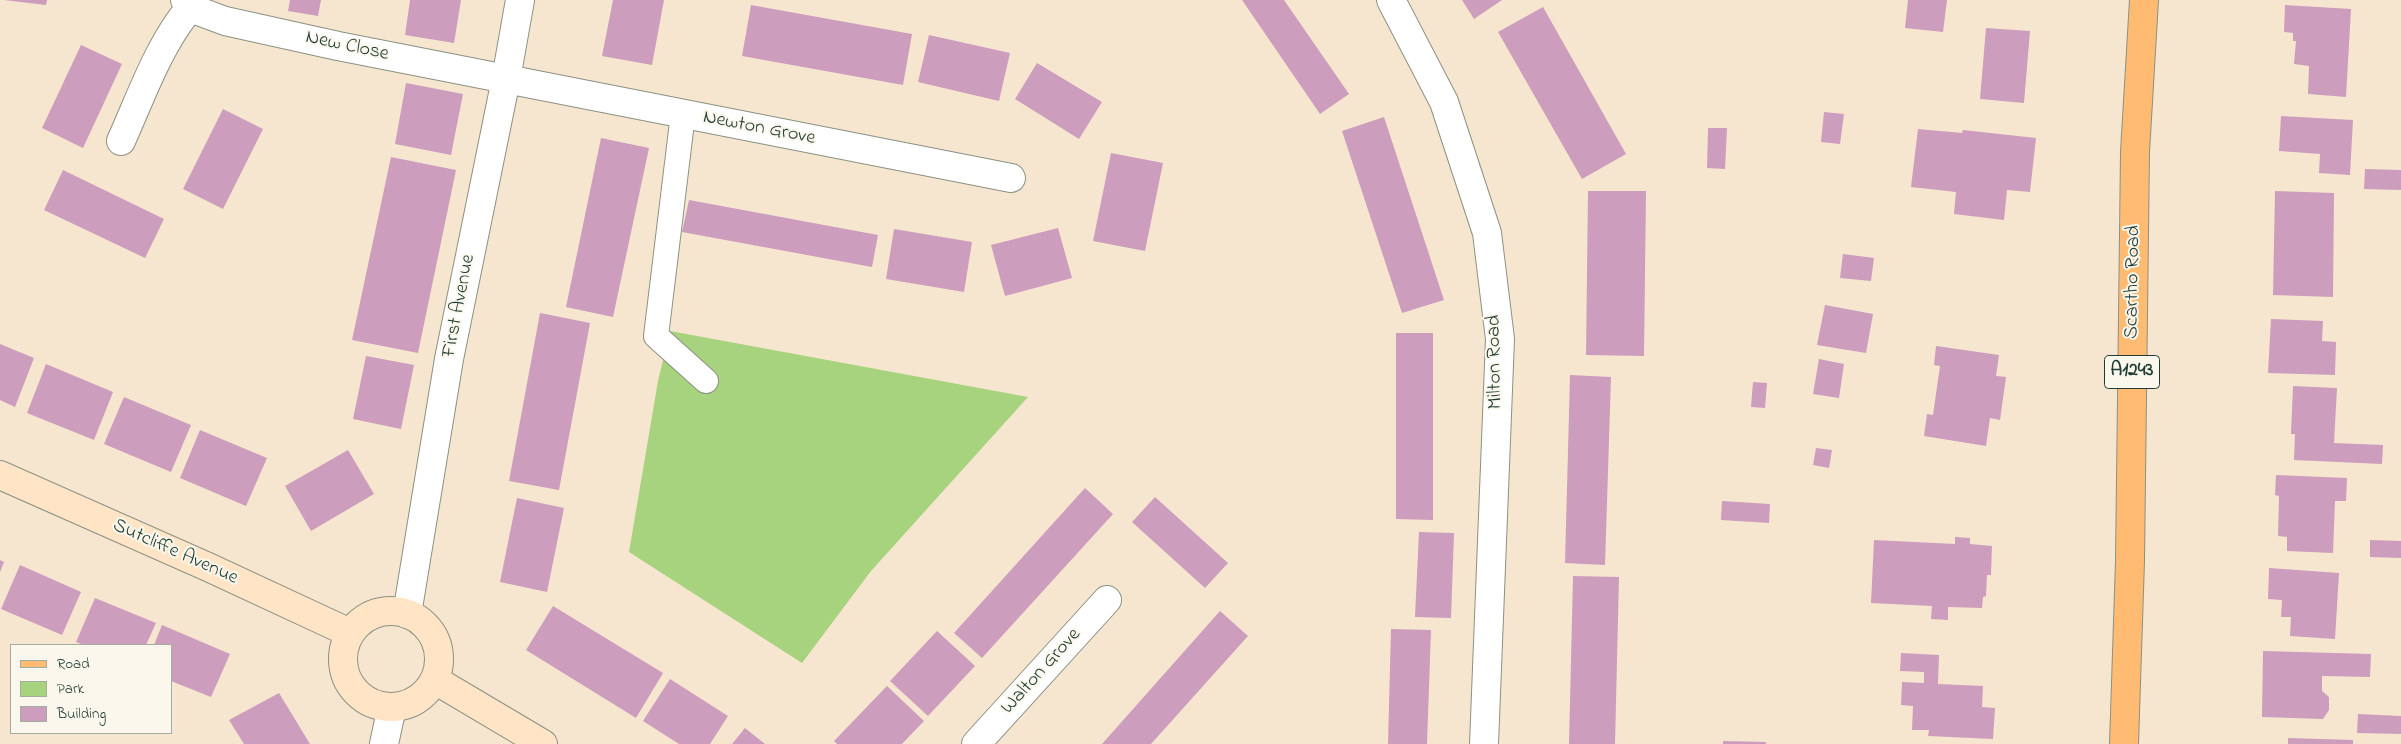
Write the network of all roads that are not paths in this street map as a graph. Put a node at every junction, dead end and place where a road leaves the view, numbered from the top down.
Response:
1 (520, 0) edge
2 (1391, 0) edge
3 (2144, 0) edge
4 (187, 4) edge
5 (506, 79) junction
6 (683, 114) junction
7 (121, 141) dead end
8 (1011, 178) dead end
9 (706, 381) dead end
10 (0, 475) edge
11 (1107, 600) dead end
12 (407, 614) junction
13 (350, 633) junction
14 (434, 680) junction
15 (392, 707) junction
16 (384, 744) edge
17 (544, 744) edge
18 (976, 744) edge
19 (1484, 744) edge
20 (2124, 744) edge

1 - 5 street, First Avenue
2 - 19 street, Milton Road
3 - 20 main road, Scartho Road / A1243
4 - 5 street, New Close
4 - 7 street, New Close
5 - 6 street, Newton Grove
5 - 12 street, First Avenue
6 - 8 street, Newton Grove
6 - 9 lane
10 - 13 street, Sutcliffe Avenue
11 - 18 street, Walton Grove
12 - 13 street
12 - 14 street
13 - 15 street
14 - 15 street
14 - 17 street
15 - 16 street

